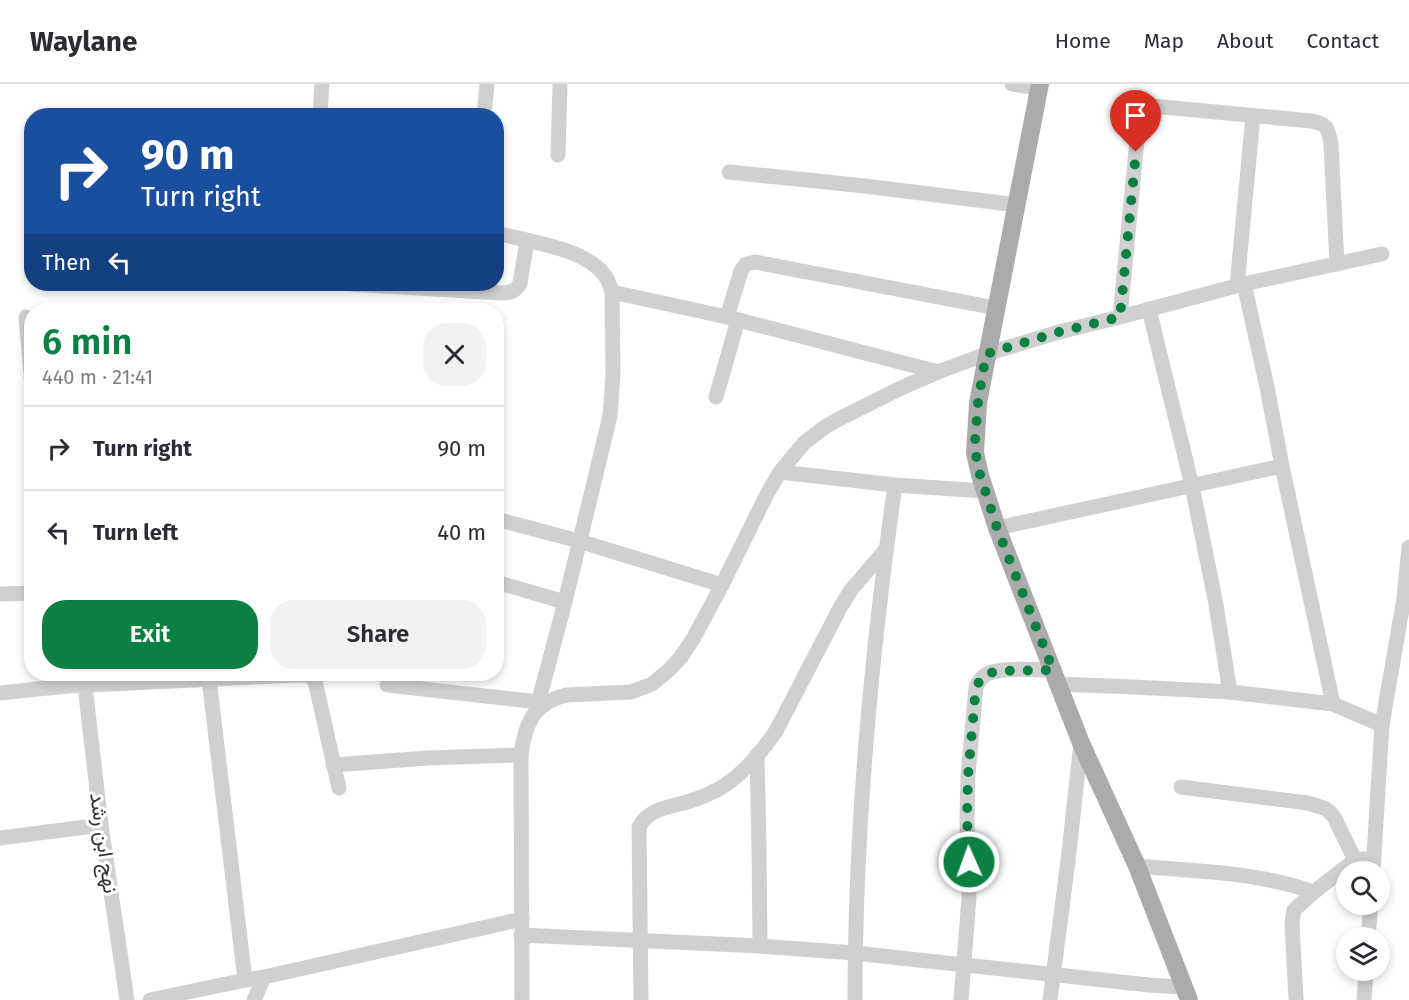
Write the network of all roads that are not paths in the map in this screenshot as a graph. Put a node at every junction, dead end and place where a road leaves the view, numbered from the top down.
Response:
1 (322, 84) edge
2 (487, 84) edge
3 (560, 84) edge
4 (1012, 84) edge
5 (1039, 86) edge
6 (485, 106) dead end
7 (320, 108) edge
8 (1253, 116) junction
9 (558, 154) dead end
10 (729, 172) dead end
11 (1017, 205) junction
12 (504, 235) edge
13 (526, 241) junction
14 (1382, 254) dead end
15 (1337, 264) junction
16 (1241, 285) junction
17 (468, 291) edge
18 (612, 292) junction
19 (996, 308) junction
20 (1149, 309) junction
21 (1120, 317) junction
22 (733, 319) junction
23 (986, 354) junction
24 (938, 372) junction
25 (716, 397) dead end
26 (1282, 466) junction
27 (780, 472) junction
28 (895, 485) junction
29 (1192, 486) junction
30 (984, 492) junction
31 (504, 521) edge
32 (997, 528) junction
33 (579, 541) junction
34 (1409, 548) edge
35 (886, 549) junction
36 (504, 584) edge
37 (722, 585) junction
38 (24, 593) edge
39 (0, 594) edge
40 (565, 602) junction
41 (1056, 677) junction
42 (62, 681) edge
43 (70, 681) edge
44 (107, 681) edge
45 (209, 681) edge
46 (315, 681) edge
47 (387, 684) dead end
48 (85, 686) junction
49 (1230, 692) junction
50 (0, 693) edge
51 (1333, 704) junction
52 (537, 707) junction
53 (1382, 725) junction
54 (1081, 743) junction
55 (521, 754) junction
56 (757, 755) junction
57 (333, 765) junction
58 (1181, 787) dead end
59 (339, 788) dead end
60 (100, 825) junction
61 (0, 838) edge
62 (1355, 860) junction
63 (1359, 861) edge
64 (1374, 861) edge
65 (1137, 866) junction
66 (1314, 892) junction
67 (522, 919) junction
68 (521, 935) junction
69 (640, 941) junction
70 (760, 946) junction
71 (855, 953) junction
72 (963, 966) junction
73 (1053, 974) junction
74 (264, 977) junction
75 (245, 980) junction
76 (1365, 981) edge
77 (1148, 993) edge
78 (1186, 994) edge
79 (127, 1000) edge
80 (150, 1000) edge
81 (254, 1000) edge
82 (522, 1000) edge
83 (641, 1000) edge
84 (855, 1000) edge
85 (960, 1000) edge
86 (1050, 1000) edge
87 (1296, 1000) edge
88 (1364, 1000) edge

1 - 7 street
2 - 6 street
3 - 9 street
4 - 5 street
5 - 11 main road
8 - 15 street
8 - 16 street
8 - 21 street
10 - 11 street
11 - 19 main road
12 - 13 street
13 - 17 street
13 - 18 street
14 - 15 street
15 - 16 street
16 - 20 street
16 - 26 street
18 - 22 street
18 - 33 street
19 - 22 street
19 - 23 main road
20 - 21 street
20 - 29 street
21 - 23 street
22 - 24 street
22 - 25 street
23 - 24 street
23 - 30 main road
24 - 27 street
26 - 29 street
26 - 51 street
27 - 28 street
27 - 37 street
28 - 30 street
28 - 35 street
29 - 32 street
29 - 49 street
30 - 32 main road
31 - 33 street
32 - 41 main road
33 - 37 street
33 - 40 street
34 - 53 street
35 - 56 street
35 - 71 street
36 - 40 street
37 - 52 street
38 - 39 street
40 - 52 street
41 - 49 street
41 - 54 main road
41 - 72 street
42 - 50 street
43 - 48 street
44 - 48 street
45 - 75 street
46 - 57 street
47 - 52 street
48 - 60 street, نهج ابن رشد
49 - 51 street
51 - 53 street
52 - 55 street
53 - 64 street
54 - 65 main road
54 - 73 street
55 - 57 street
55 - 67 street
56 - 69 street
56 - 70 street
57 - 59 street
58 - 62 street
60 - 61 street
60 - 79 street, نهج ابن رشد
62 - 63 street
62 - 66 street
65 - 66 street
65 - 78 main road
66 - 87 street
67 - 68 street
67 - 74 street
68 - 69 street
68 - 82 street
69 - 70 street
69 - 83 street
70 - 71 street
71 - 72 street
71 - 84 street
72 - 73 street
72 - 85 street
73 - 77 street
73 - 86 street
74 - 75 street
74 - 81 street
75 - 80 street
76 - 88 street
77 - 78 street

